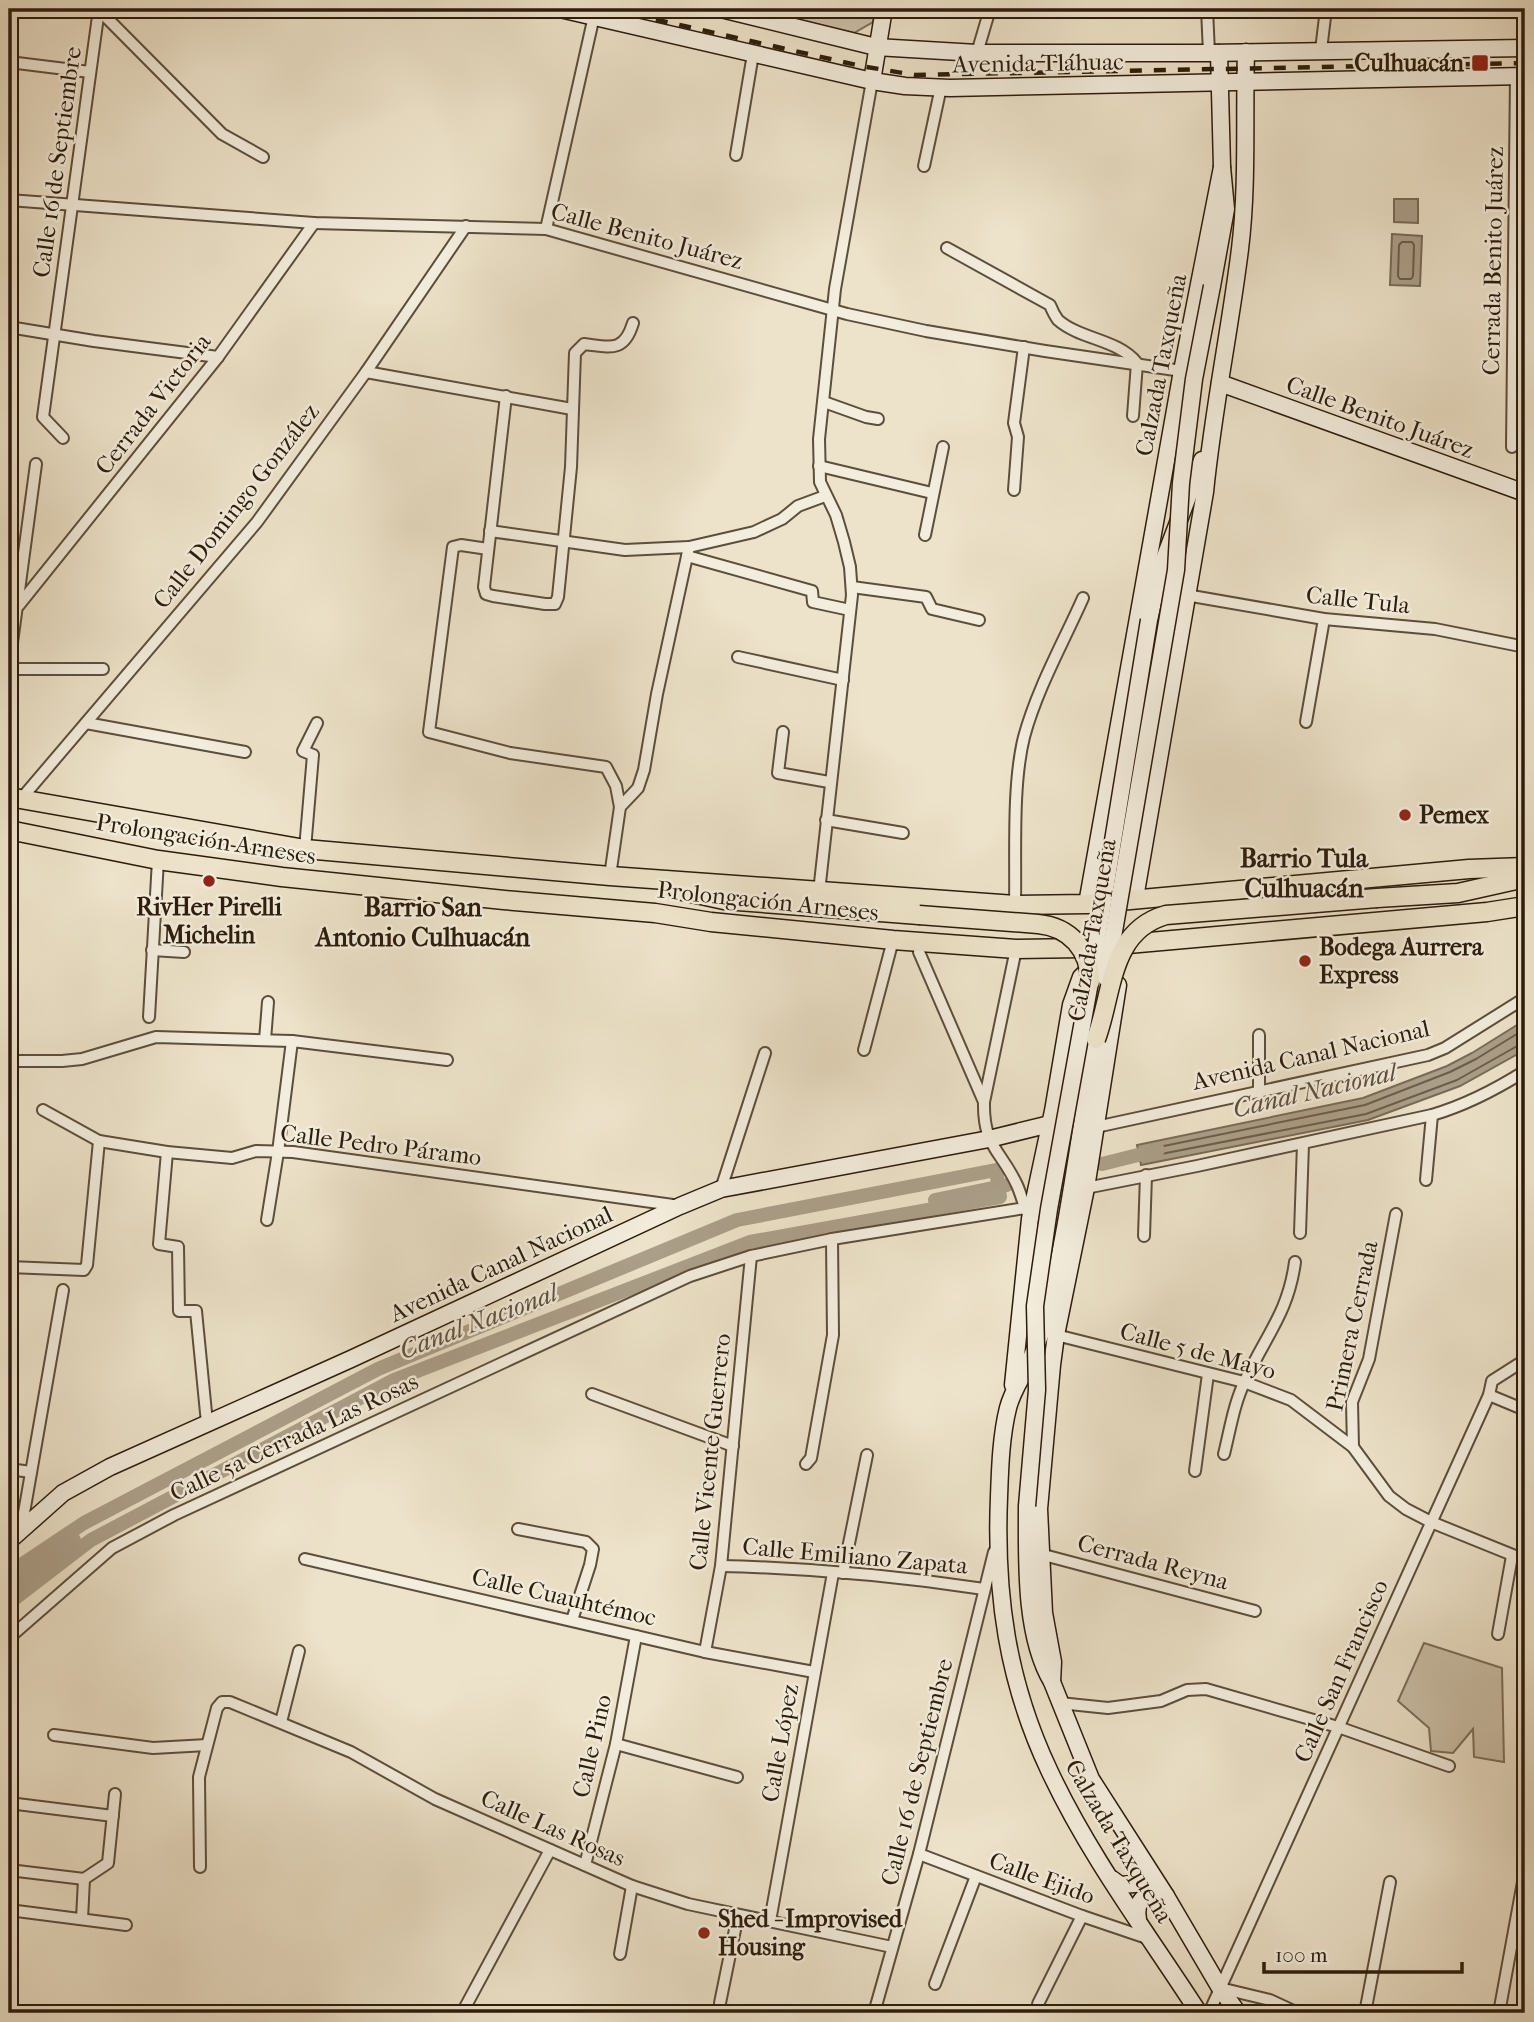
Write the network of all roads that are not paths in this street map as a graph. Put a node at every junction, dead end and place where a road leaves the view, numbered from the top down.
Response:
1 (99, 9) edge
2 (560, 9) edge
3 (721, 9) edge
4 (884, 9) edge
5 (990, 9) edge
6 (1207, 9) edge
7 (1326, 9) edge
8 (594, 16) junction
9 (876, 47) junction
10 (1525, 48) edge
11 (1321, 50) junction
12 (1246, 52) junction
13 (977, 53) junction
14 (1214, 53) junction
15 (753, 54) junction
16 (9, 62) edge
17 (90, 72) junction
18 (1521, 76) edge
19 (872, 81) junction
20 (1245, 81) junction
21 (1219, 82) junction
22 (941, 88) junction
23 (736, 155) dead end
24 (263, 157) dead end
25 (924, 166) dead end
26 (1222, 167) junction
27 (1520, 197) edge
28 (9, 200) edge
29 (73, 206) junction
30 (314, 223) junction
31 (466, 226) junction
32 (546, 229) junction
33 (947, 248) dead end
34 (832, 310) junction
35 (633, 323) dead end
36 (9, 327) edge
37 (54, 334) junction
38 (1024, 347) junction
39 (218, 357) junction
40 (1137, 363) junction
41 (1182, 371) junction
42 (366, 372) junction
43 (1220, 383) junction
44 (506, 396) junction
45 (824, 402) junction
46 (572, 409) junction
47 (1133, 416) dead end
48 (878, 419) dead end
49 (1211, 431) junction
50 (62, 438) dead end
51 (943, 447) dead end
52 (1512, 447) dead end
53 (36, 464) dead end
54 (820, 466) junction
55 (1014, 490) dead end
56 (932, 494) junction
57 (1525, 494) edge
58 (825, 496) junction
59 (490, 531) junction
60 (925, 535) dead end
61 (564, 542) junction
62 (488, 549) junction
63 (688, 551) junction
64 (852, 587) junction
65 (1186, 595) junction
66 (1083, 598) dead end
67 (19, 605) junction
68 (850, 610) junction
69 (1324, 619) junction
70 (979, 620) dead end
71 (1525, 647) edge
72 (738, 657) dead end
73 (9, 667) edge
74 (103, 669) dead end
75 (843, 680) junction
76 (1306, 722) dead end
77 (86, 723) junction
78 (317, 723) dead end
79 (783, 732) dead end
80 (245, 752) dead end
81 (829, 782) junction
82 (15, 798) edge
83 (620, 807) junction
84 (826, 820) junction
85 (9, 830) edge
86 (903, 833) dead end
87 (1098, 839) junction
88 (1145, 842) junction
89 (305, 849) junction
90 (158, 860) junction
91 (1525, 867) edge
92 (610, 876) junction
93 (1525, 877) edge
94 (637, 878) junction
95 (819, 892) junction
96 (1135, 898) junction
97 (1087, 904) junction
98 (1015, 905) junction
99 (1525, 906) edge
100 (893, 940) junction
101 (1127, 944) junction
102 (1083, 948) junction
103 (1016, 949) junction
104 (152, 950) junction
105 (184, 952) dead end
106 (919, 952) dead end
107 (1090, 982) junction
108 (1525, 998) edge
109 (268, 1002) dead end
110 (1071, 1005) junction
111 (1113, 1016) junction
112 (149, 1017) dead end
113 (1259, 1035) dead end
114 (1096, 1039) junction
115 (265, 1040) junction
116 (292, 1041) junction
117 (864, 1050) dead end
118 (765, 1053) dead end
119 (9, 1060) edge
120 (447, 1060) dead end
121 (1525, 1071) edge
122 (1259, 1093) junction
123 (984, 1102) junction
124 (43, 1110) dead end
125 (1432, 1115) junction
126 (1050, 1124) junction
127 (1096, 1127) junction
128 (989, 1139) junction
129 (99, 1141) junction
130 (1303, 1144) junction
131 (167, 1152) junction
132 (278, 1152) junction
133 (1146, 1175) junction
134 (1426, 1180) dead end
135 (1086, 1188) junction
136 (721, 1189) junction
137 (680, 1206) junction
138 (1028, 1213) junction
139 (1396, 1214) dead end
140 (267, 1220) dead end
141 (1300, 1233) dead end
142 (1144, 1236) dead end
143 (832, 1239) junction
144 (751, 1256) junction
145 (1295, 1262) dead end
146 (9, 1267) edge
147 (63, 1290) dead end
148 (1056, 1335) junction
149 (1525, 1360) edge
150 (1208, 1374) junction
151 (1244, 1382) junction
152 (1013, 1392) junction
153 (592, 1394) dead end
154 (1489, 1395) junction
155 (1525, 1410) edge
156 (207, 1423) junction
157 (733, 1446) junction
158 (1353, 1447) junction
159 (1224, 1454) dead end
160 (867, 1455) dead end
161 (806, 1464) dead end
162 (9, 1469) edge
163 (1195, 1471) dead end
164 (32, 1472) junction
165 (1431, 1522) junction
166 (518, 1529) dead end
167 (15, 1535) edge
168 (997, 1540) junction
169 (1040, 1554) junction
170 (1512, 1556) junction
171 (305, 1559) dead end
172 (1525, 1560) edge
173 (721, 1566) junction
174 (838, 1573) junction
175 (984, 1589) junction
176 (1255, 1611) dead end
177 (572, 1620) junction
178 (1498, 1634) dead end
179 (636, 1636) junction
180 (9, 1638) edge
181 (299, 1651) dead end
182 (705, 1652) junction
183 (814, 1672) junction
184 (1052, 1682) junction
185 (1059, 1703) junction
186 (281, 1722) junction
187 (1338, 1727) junction
188 (54, 1735) dead end
189 (616, 1744) junction
190 (207, 1745) junction
191 (1449, 1766) dead end
192 (737, 1777) dead end
193 (115, 1794) dead end
194 (9, 1802) edge
195 (113, 1816) junction
196 (550, 1850) junction
197 (919, 1854) junction
198 (1142, 1861) junction
199 (585, 1865) junction
200 (200, 1867) dead end
201 (9, 1870) edge
202 (1525, 1871) edge
203 (976, 1876) junction
204 (84, 1879) junction
205 (1112, 1879) junction
206 (1390, 1882) dead end
207 (632, 1886) junction
208 (1166, 1896) junction
209 (9, 1910) edge
210 (738, 1915) junction
211 (1082, 1916) junction
212 (82, 1919) junction
213 (1138, 1919) junction
214 (769, 1921) junction
215 (126, 1925) dead end
216 (1151, 1939) junction
217 (892, 1947) junction
218 (620, 1954) dead end
219 (935, 1984) dead end
220 (1220, 1987) junction
221 (720, 2003) dead end
222 (1038, 2004) dead end
223 (462, 2013) edge
224 (874, 2013) edge
225 (1199, 2013) edge
226 (1209, 2013) edge
227 (1238, 2013) edge
228 (1298, 2013) edge
229 (1366, 2013) edge
230 (1499, 2013) edge

1 - 17 street, Calle 16 de Septiembre
1 - 24 street
2 - 8 main road, Avenida Tláhuac
3 - 9 main road, Avenida Tláhuac
4 - 9 main road
5 - 13 street
6 - 14 street
7 - 11 street
8 - 15 main road, Avenida Tláhuac
8 - 32 street
9 - 13 main road, Avenida Tláhuac
9 - 19 main road
10 - 11 main road, Avenida Tláhuac
11 - 12 main road, Avenida Tláhuac
12 - 14 main road, Avenida Tláhuac
12 - 20 main road, Calzada Taxqueña
13 - 14 main road, Avenida Tláhuac
14 - 21 main road, Calzada Taxqueña
15 - 19 main road, Avenida Tláhuac
15 - 23 street
16 - 17 street
17 - 29 street, Calle 16 de Septiembre
18 - 20 main road, Avenida Tláhuac
18 - 27 street, Cerrada Benito Juárez
19 - 22 main road, Avenida Tláhuac
19 - 34 street
20 - 21 main road, Avenida Tláhuac
20 - 43 main road, Calzada Taxqueña
21 - 22 main road, Avenida Tláhuac
21 - 26 main road, Calzada Taxqueña
22 - 25 street
26 - 41 main road, Calzada Taxqueña
26 - 114 main road, Calzada Taxqueña, bridge
27 - 52 street, Cerrada Benito Juárez
28 - 29 street, Calle Benito Juárez
29 - 30 street, Calle Benito Juárez
29 - 37 street, Calle 16 de Septiembre
30 - 31 street, Calle Benito Juárez
30 - 39 street, Cerrada Victoria
31 - 32 street, Calle Benito Juárez
31 - 42 street, Calle Domingo González
32 - 34 street, Calle Benito Juárez
33 - 40 street
34 - 38 street, Calle Benito Juárez
34 - 45 street
35 - 46 street
36 - 37 street
37 - 39 street
37 - 50 street, Calle 16 de Septiembre
38 - 40 street, Calle Benito Juárez
38 - 55 street
39 - 67 street, Cerrada Victoria
40 - 41 street, Calle Benito Juárez
40 - 47 street
41 - 87 main road, Calzada Taxqueña
42 - 44 street
42 - 77 street, Calle Domingo González
43 - 49 main road, Calzada Taxqueña
43 - 57 main road, Calle Benito Juárez
44 - 46 street
44 - 59 street
45 - 48 street
45 - 54 street
46 - 61 street
49 - 65 main road, Calzada Taxqueña
49 - 107 main road, Calzada Taxqueña, bridge
51 - 56 street
53 - 67 street
54 - 56 street
54 - 58 street
56 - 60 street
58 - 63 street
58 - 64 street
59 - 61 street
59 - 62 street
61 - 62 street
61 - 63 street
62 - 83 street
63 - 68 street
63 - 83 street
64 - 68 street
64 - 70 street
65 - 69 street, Calle Tula
65 - 88 main road, Calzada Taxqueña
66 - 98 street
67 - 73 street
68 - 75 street
69 - 71 street, Calle Tula
69 - 76 street
72 - 75 street
73 - 74 street
75 - 81 street
77 - 80 street
77 - 82 street, Calle Domingo González
78 - 89 street
79 - 81 street
81 - 84 street
82 - 89 main road, Prolongación Arneses
83 - 92 street
84 - 86 street
84 - 95 street
85 - 90 main road, Prolongación Arneses
87 - 88 main road
87 - 97 main road, Calzada Taxqueña
88 - 96 main road, Calzada Taxqueña
89 - 92 main road, Prolongación Arneses
90 - 100 main road, Prolongación Arneses
90 - 104 street
91 - 96 main road, Prolongación Arneses
92 - 94 main road, Prolongación Arneses
93 - 114 main road, bridge
94 - 95 main road, Prolongación Arneses
94 - 107 main road, bridge
95 - 98 main road, Prolongación Arneses
96 - 97 main road, Prolongación Arneses
97 - 98 main road, Prolongación Arneses
99 - 101 main road, Prolongación Arneses
100 - 103 main road, Prolongación Arneses
100 - 117 street
101 - 102 main road, Prolongación Arneses
101 - 111 main road, Calzada Taxqueña
102 - 103 main road, Prolongación Arneses
102 - 110 main road, Calzada Taxqueña
103 - 123 street
104 - 105 street
104 - 112 street
106 - 123 street
107 - 184 main road, Calzada Taxqueña, bridge
108 - 122 street, Avenida Canal Nacional
109 - 115 street
110 - 111 main road
110 - 126 main road, Calzada Taxqueña
111 - 127 main road, Calzada Taxqueña
113 - 122 street
114 - 152 main road, Calzada Taxqueña
115 - 116 street
115 - 119 street
116 - 120 street
116 - 132 street
118 - 136 street
121 - 125 street
122 - 127 street, Avenida Canal Nacional
123 - 128 street
124 - 129 street, Calle Pedro Páramo
125 - 130 street
125 - 134 street
126 - 128 main road, Avenida Canal Nacional
126 - 138 main road, Calzada Taxqueña
127 - 135 main road, Calzada Taxqueña
128 - 136 main road, Avenida Canal Nacional
128 - 138 street
129 - 131 street, Calle Pedro Páramo
129 - 146 street
130 - 133 street
130 - 141 street
131 - 132 street, Calle Pedro Páramo
131 - 156 street
132 - 137 street, Calle Pedro Páramo
132 - 140 street
133 - 135 street
133 - 142 street
135 - 148 main road, Calzada Taxqueña
136 - 137 main road, Avenida Canal Nacional
137 - 156 main road, Avenida Canal Nacional
138 - 143 street, Calle 5a Cerrada Las Rosas
138 - 152 main road, Calzada Taxqueña
139 - 158 street, Primera Cerrada
143 - 144 street, Calle 5a Cerrada Las Rosas
143 - 161 street
144 - 157 street, Calle Vicente Guerrero
144 - 180 street, Calle 5a Cerrada Las Rosas
145 - 151 street
147 - 164 street
148 - 150 street, Calle 5 de Mayo
148 - 169 main road, Calzada Taxqueña
149 - 154 street, Calle San Francisco
150 - 151 street, Calle 5 de Mayo
150 - 163 street
151 - 158 street, Calle 5 de Mayo
151 - 159 street
152 - 168 main road, Calzada Taxqueña
153 - 157 street
154 - 155 street
154 - 165 street, Calle San Francisco
156 - 167 main road, Avenida Canal Nacional
157 - 173 street, Calle Vicente Guerrero
158 - 165 street, Calle 5 de Mayo
160 - 174 street, Calle López
162 - 164 street
164 - 167 street
165 - 170 street, Calle 5 de Mayo
165 - 187 street, Calle San Francisco
166 - 177 street
168 - 175 street, Calle 16 de Septiembre
168 - 205 main road, Calzada Taxqueña
169 - 176 street, Cerrada Reyna
169 - 184 main road, Calzada Taxqueña
170 - 172 street, Calle 5 de Mayo
170 - 178 street
171 - 177 street, Calle Cuauhtémoc
173 - 174 street, Calle Emiliano Zapata
173 - 182 street, Calle Vicente Guerrero
174 - 175 street, Calle Emiliano Zapata
174 - 183 street, Calle López
175 - 197 street, Calle 16 de Septiembre
177 - 179 street, Calle Cuauhtémoc
179 - 182 street, Calle Cuauhtémoc
179 - 189 street, Calle Pino
181 - 186 street
182 - 183 street, Calle Cuauhtémoc
183 - 214 street, Calle López
184 - 185 main road, Calzada Taxqueña
185 - 187 street
185 - 198 main road, Calzada Taxqueña
186 - 190 street, Calle Las Rosas
186 - 196 street, Calle Las Rosas
187 - 191 street
187 - 220 street, Calle San Francisco
188 - 190 street
189 - 192 street
189 - 199 street, Calle Pino
190 - 200 street
193 - 195 street
194 - 195 street
195 - 204 street
196 - 199 street, Calle Las Rosas
196 - 223 street
197 - 203 street, Calle Ejido
197 - 217 street, Calle 16 de Septiembre
198 - 205 main road
198 - 208 main road, Calzada Taxqueña
199 - 207 street, Calle Las Rosas
201 - 204 street
202 - 230 street
203 - 211 street, Calle Ejido
203 - 219 street
204 - 212 street
205 - 213 main road, Calzada Taxqueña
206 - 229 street
207 - 210 street, Calle Las Rosas
207 - 218 street
208 - 213 main road
208 - 220 main road, Calzada Taxqueña
209 - 212 street
210 - 214 street, Calle Las Rosas
210 - 221 street
211 - 216 street, Calle Ejido
211 - 222 street
212 - 215 street
213 - 216 main road, Calzada Taxqueña
214 - 217 street, Calle Las Rosas
216 - 225 main road, Calzada Taxqueña
217 - 224 street, Calle 16 de Septiembre
220 - 226 street, Calle San Francisco
220 - 227 main road, Calzada Taxqueña
220 - 228 street

